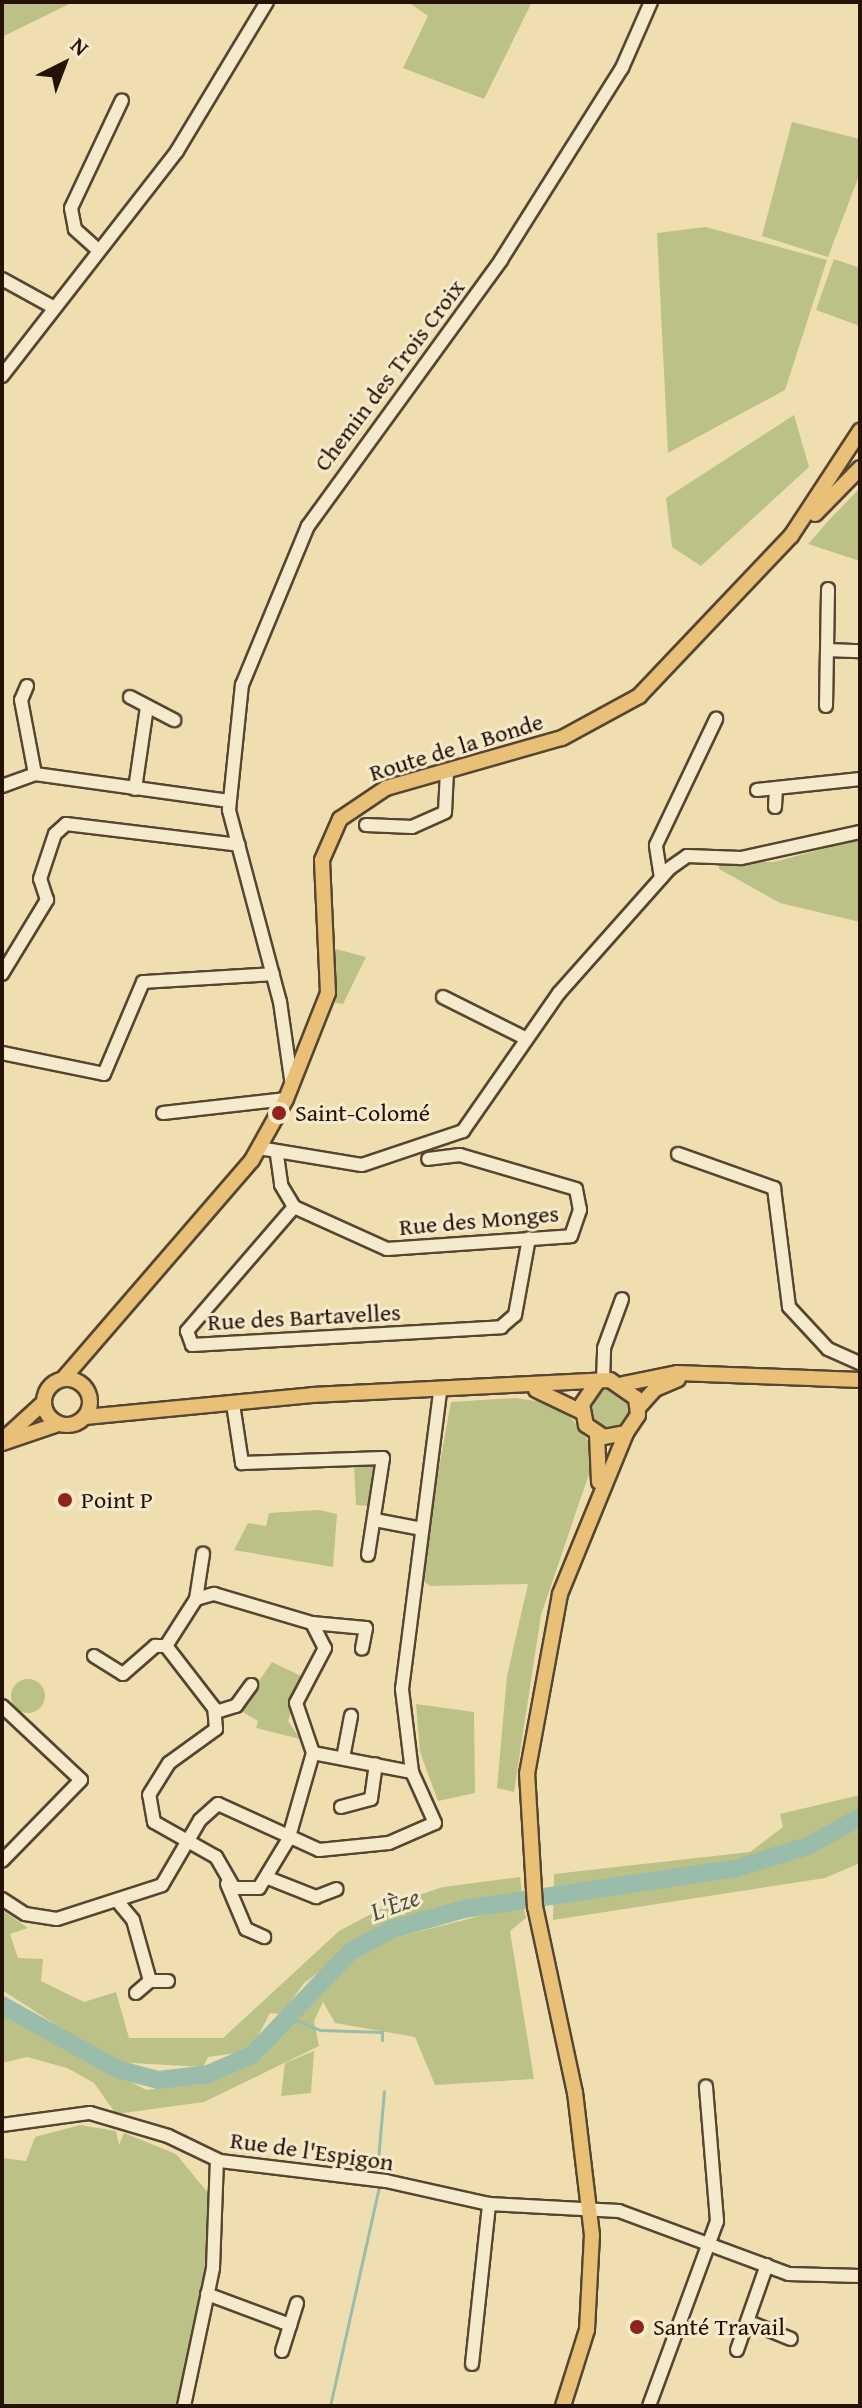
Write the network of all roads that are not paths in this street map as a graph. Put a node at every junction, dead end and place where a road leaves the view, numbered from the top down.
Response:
1 (267, 2) edge
2 (651, 2) edge
3 (122, 100) dead end
4 (97, 249) junction
5 (2, 279) edge
6 (53, 307) junction
7 (2, 376) edge
8 (860, 431) edge
9 (860, 468) edge
10 (791, 536) junction
11 (828, 589) dead end
12 (827, 650) junction
13 (860, 651) edge
14 (27, 686) dead end
15 (130, 697) dead end
16 (826, 706) dead end
17 (147, 707) junction
18 (716, 719) dead end
19 (174, 720) dead end
20 (447, 771) junction
21 (35, 774) junction
22 (860, 779) edge
23 (2, 786) edge
24 (776, 788) junction
25 (135, 789) junction
26 (757, 790) dead end
27 (229, 801) junction
28 (775, 807) dead end
29 (366, 825) dead end
30 (860, 832) edge
31 (239, 845) junction
32 (661, 878) junction
33 (2, 974) edge
34 (273, 974) junction
35 (443, 997) dead end
36 (525, 1038) junction
37 (284, 1046) junction
38 (2, 1053) edge
39 (308, 1054) junction
40 (289, 1093) junction
41 (163, 1113) dead end
42 (259, 1148) junction
43 (678, 1154) dead end
44 (277, 1155) junction
45 (428, 1159) dead end
46 (294, 1207) junction
47 (529, 1238) junction
48 (622, 1299) dead end
49 (89, 1350) junction
50 (860, 1363) edge
51 (702, 1373) junction
52 (63, 1379) junction
53 (860, 1380) edge
54 (599, 1383) junction
55 (623, 1384) junction
56 (524, 1387) junction
57 (88, 1392) junction
58 (440, 1393) junction
59 (44, 1402) junction
60 (233, 1404) junction
61 (638, 1408) junction
62 (582, 1412) junction
63 (137, 1415) junction
64 (85, 1417) junction
65 (58, 1424) junction
66 (626, 1433) junction
67 (597, 1434) junction
68 (2, 1442) edge
69 (597, 1494) junction
70 (375, 1520) junction
71 (422, 1529) junction
72 (203, 1554) dead end
73 (368, 1555) dead end
74 (196, 1599) junction
75 (312, 1623) junction
76 (166, 1646) junction
77 (362, 1649) dead end
78 (94, 1656) dead end
79 (251, 1685) dead end
80 (2, 1706) edge
81 (216, 1712) junction
82 (12, 1716) junction
83 (351, 1716) dead end
84 (2, 1727) edge
85 (313, 1753) junction
86 (343, 1758) junction
87 (376, 1764) junction
88 (412, 1772) junction
89 (341, 1807) dead end
90 (288, 1840) junction
91 (189, 1842) junction
92 (2, 1861) edge
93 (268, 1878) junction
94 (226, 1881) junction
95 (337, 1889) dead end
96 (2, 1899) edge
97 (118, 1902) junction
98 (264, 1937) dead end
99 (150, 1981) junction
100 (168, 1981) dead end
101 (136, 1993) dead end
102 (706, 2086) dead end
103 (2, 2125) edge
104 (217, 2160) junction
105 (489, 2204) junction
106 (714, 2242) junction
107 (767, 2265) junction
108 (860, 2276) edge
109 (207, 2294) junction
110 (297, 2303) dead end
111 (749, 2322) junction
112 (290, 2325) junction
113 (791, 2339) dead end
114 (737, 2350) dead end
115 (282, 2351) dead end
116 (472, 2364) dead end
117 (184, 2406) edge
118 (563, 2406) edge
119 (649, 2406) edge

1 - 4 street
2 - 27 street, Chemin des Trois Croix
3 - 4 street
4 - 6 street
5 - 6 street
6 - 7 street
8 - 10 main road, Route de la Bonde
9 - 10 main road, Route de la Bonde
10 - 20 main road, Route de la Bonde
11 - 12 street
12 - 13 street
12 - 16 street
14 - 21 street
15 - 17 street
17 - 19 street
17 - 25 street
18 - 32 street
20 - 29 street
20 - 39 main road, Route de la Bonde
21 - 23 street
21 - 25 street
22 - 24 street
24 - 26 street
24 - 28 street
25 - 27 street
27 - 31 street, Chemin des Trois Croix
30 - 32 street
31 - 33 street
31 - 34 street, Chemin des Trois Croix
32 - 36 street
34 - 37 street, Chemin des Trois Croix
34 - 38 street
35 - 36 street
36 - 44 street
37 - 39 street
37 - 40 street, Chemin des Trois Croix
39 - 40 main road, Route de la Bonde
40 - 41 street
40 - 42 main road, Route de la Bonde
42 - 44 street
42 - 49 main road, Route de la Bonde
43 - 50 street
44 - 46 street
45 - 47 street, Rue des Monges
46 - 47 street, Rue des Monges
46 - 47 street, Rue des Bartavelles
48 - 54 street
49 - 52 main road, Route de la Bonde
49 - 57 main road
51 - 53 main road
51 - 55 main road
51 - 61 main road
52 - 57 main road
52 - 59 main road
54 - 55 main road
54 - 56 main road
54 - 62 main road
55 - 61 main road
56 - 58 main road
56 - 62 main road
57 - 63 main road
57 - 64 main road
58 - 60 main road
58 - 71 street
59 - 65 main road
59 - 68 main road
60 - 63 main road
60 - 70 street
61 - 66 main road
62 - 67 main road
63 - 64 main road
64 - 65 main road
65 - 68 main road
66 - 67 main road
66 - 69 main road
67 - 69 main road
69 - 118 main road
70 - 71 street
70 - 73 street
71 - 88 street
72 - 74 street
74 - 75 street
74 - 76 street
75 - 77 street
75 - 85 street
76 - 78 street
76 - 81 street
79 - 81 street
80 - 82 street
81 - 91 street
82 - 84 street
82 - 92 street
83 - 86 street
85 - 86 street
85 - 90 street
86 - 87 street
87 - 88 street
87 - 89 street
88 - 90 street
90 - 91 street
90 - 93 street
91 - 94 street
91 - 97 street
93 - 94 street
93 - 95 street
94 - 98 street
96 - 97 street
97 - 99 street
99 - 100 street
99 - 101 street
102 - 106 street
103 - 104 street, Rue de l'Espigon
104 - 105 street, Rue de l'Espigon
104 - 109 street
105 - 106 street, Rue de l'Espigon
105 - 116 street
106 - 107 street, Rue de l'Espigon
106 - 119 street
107 - 108 street, Rue de l'Espigon
107 - 111 street
109 - 112 street
109 - 117 street
110 - 112 street
111 - 113 street
111 - 114 street
112 - 115 street

